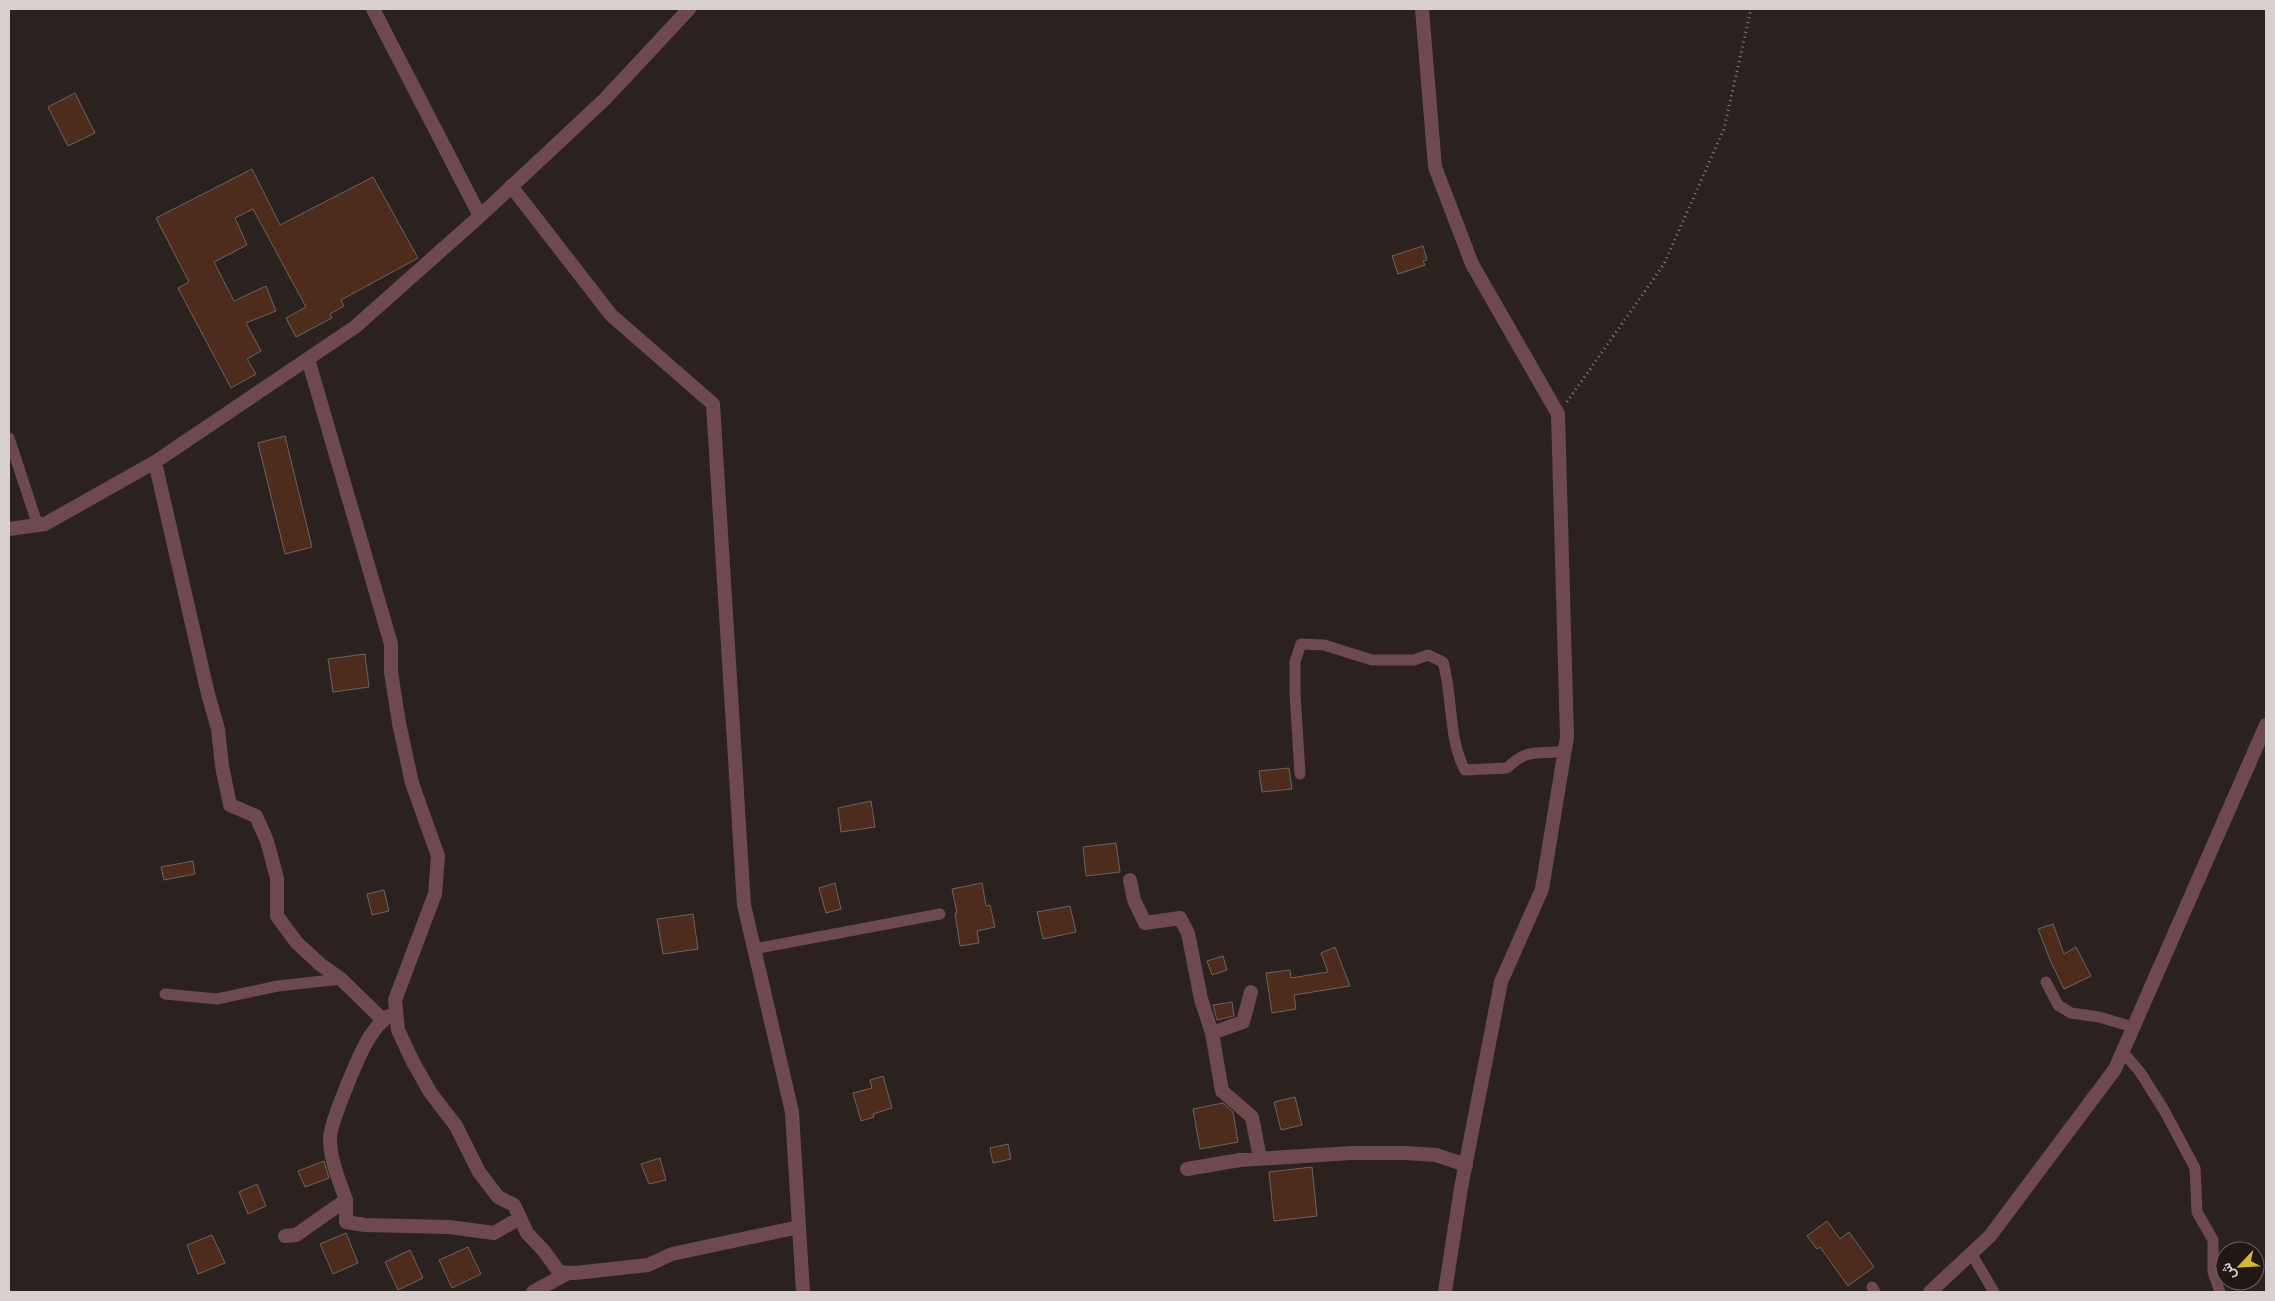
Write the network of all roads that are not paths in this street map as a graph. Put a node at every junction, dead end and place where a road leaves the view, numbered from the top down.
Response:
1 (372, 9) edge
2 (689, 9) edge
3 (1422, 9) edge
4 (511, 186) junction
5 (480, 216) junction
6 (308, 359) junction
7 (9, 438) edge
8 (156, 462) junction
9 (38, 526) junction
10 (9, 529) edge
11 (2266, 725) edge
12 (1565, 751) junction
13 (1300, 774) dead end
14 (1130, 880) dead end
15 (940, 914) dead end
16 (754, 949) junction
17 (341, 979) junction
18 (2046, 982) dead end
19 (1251, 992) dead end
20 (165, 994) dead end
21 (396, 1012) junction
22 (382, 1020) junction
23 (2133, 1027) junction
24 (1212, 1033) junction
25 (2122, 1051) junction
26 (1260, 1158) junction
27 (1466, 1165) junction
28 (1187, 1169) dead end
29 (346, 1200) junction
30 (520, 1218) junction
31 (799, 1227) junction
32 (285, 1236) dead end
33 (1972, 1253) junction
34 (568, 1273) junction
35 (533, 1292) edge
36 (803, 1292) edge
37 (1445, 1292) edge
38 (1930, 1292) edge
39 (1994, 1292) edge
40 (2220, 1292) edge

1 - 5 street
2 - 4 street
3 - 12 street
4 - 5 street
4 - 16 street
5 - 6 street
6 - 8 street
6 - 21 street
7 - 9 lane
8 - 9 street
8 - 17 street
9 - 10 street
11 - 23 street
12 - 13 lane
12 - 27 street
14 - 24 street
15 - 16 lane
16 - 31 street
17 - 20 lane
17 - 22 street
18 - 23 lane
19 - 24 street
21 - 22 street
21 - 30 street
22 - 29 street
23 - 25 street
24 - 26 street
25 - 33 street
25 - 40 lane
26 - 27 street
26 - 28 street
27 - 37 street
29 - 30 street
29 - 32 street
30 - 34 street
31 - 34 street
31 - 36 street
33 - 38 street
33 - 39 lane
34 - 35 street

